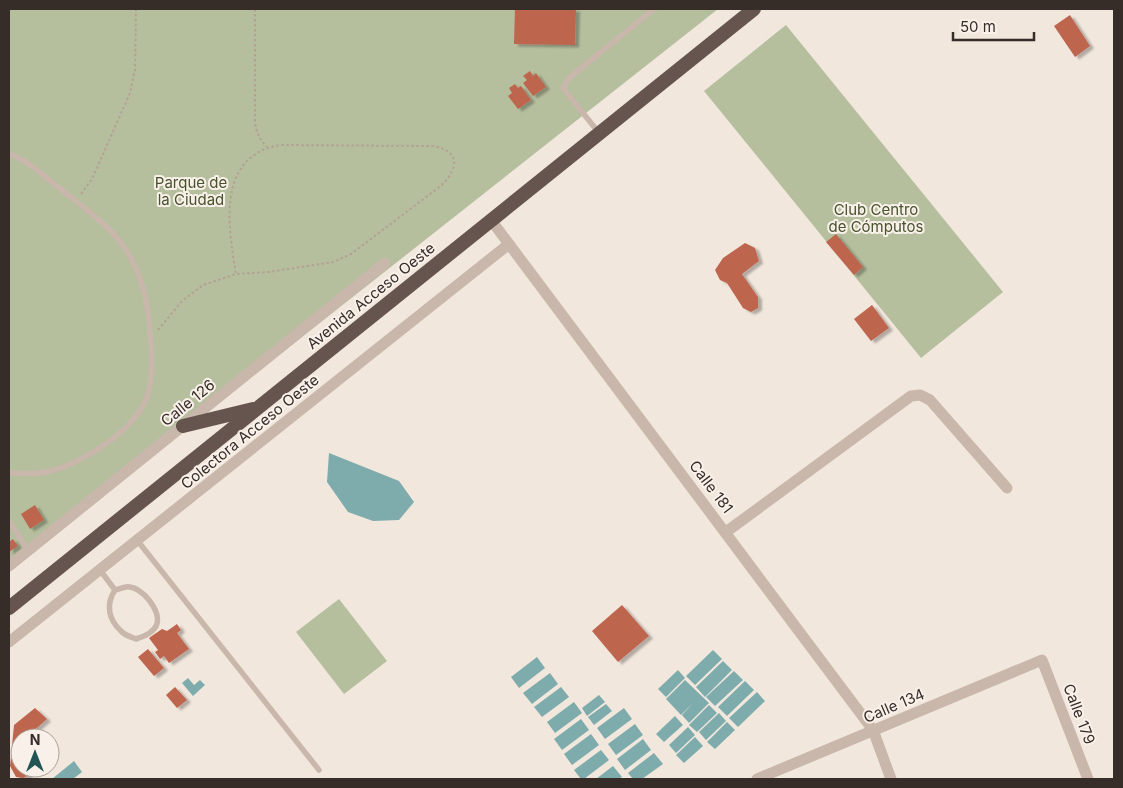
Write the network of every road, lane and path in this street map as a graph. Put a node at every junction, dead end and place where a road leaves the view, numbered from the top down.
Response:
1 (136, 9) edge
2 (255, 9) edge
3 (654, 9) edge
4 (754, 9) edge
5 (599, 133) junction
6 (267, 147) junction
7 (9, 154) edge
8 (76, 201) junction
9 (491, 220) junction
10 (509, 244) junction
11 (385, 263) dead end
12 (236, 274) junction
13 (151, 340) junction
14 (259, 408) junction
15 (183, 426) junction
16 (9, 473) edge
17 (1007, 488) dead end
18 (9, 521) edge
19 (726, 532) junction
20 (137, 540) junction
21 (28, 550) junction
22 (9, 566) edge
23 (100, 570) junction
24 (115, 590) junction
25 (9, 608) edge
26 (9, 642) edge
27 (1042, 660) joint
28 (873, 730) junction
29 (319, 770) dead end
30 (757, 779) edge
31 (891, 779) edge
32 (1088, 779) edge

1 - 8 path
2 - 6 path
3 - 5 lane
4 - 5 highway, Avenida Acceso Oeste
5 - 9 highway, Avenida Acceso Oeste
6 - 12 path
6 - 12 path
7 - 8 lane
8 - 13 lane
9 - 10 street, Calle 181
9 - 14 highway, Avenida Acceso Oeste
10 - 19 street, Calle 181
10 - 20 street, Colectora Acceso Oeste
11 - 15 street, Calle 126
12 - 13 path
13 - 16 lane
14 - 15 highway
14 - 25 highway, Avenida Acceso Oeste
15 - 21 street, Calle 126
17 - 19 street
18 - 21 lane
19 - 28 street, Calle 181
20 - 23 street, Colectora Acceso Oeste
20 - 29 lane
21 - 22 street, Calle 126
23 - 24 lane
23 - 26 street, Colectora Acceso Oeste
24 - 24 lane
27 - 28 street, Calle 134
27 - 32 street, Calle 179
28 - 30 street, Calle 134
28 - 31 street, Calle 181

